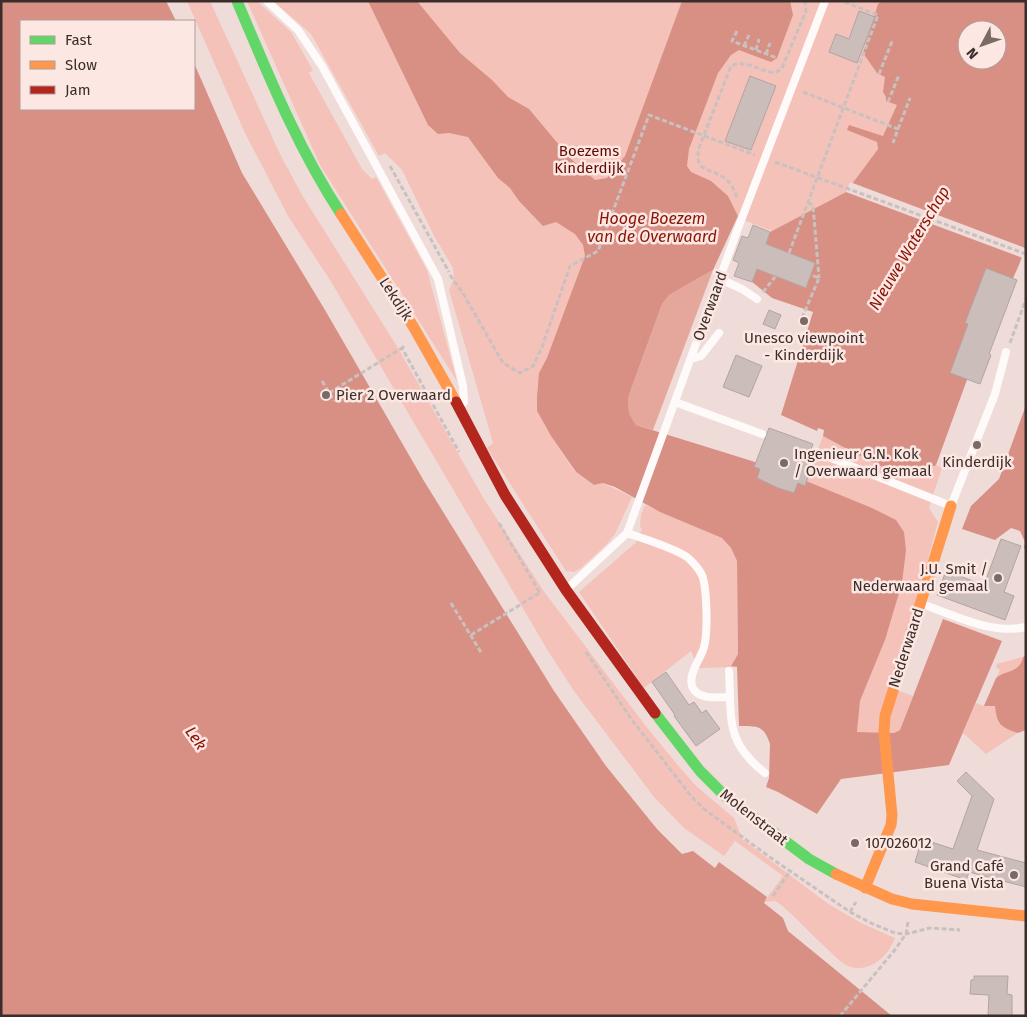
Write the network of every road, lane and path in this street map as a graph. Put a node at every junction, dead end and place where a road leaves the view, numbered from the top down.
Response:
1 (237, 1) edge
2 (267, 1) edge
3 (805, 1) edge
4 (825, 1) edge
5 (842, 1) edge
6 (737, 31) dead end
7 (749, 35) dead end
8 (759, 39) dead end
9 (893, 39) dead end
10 (770, 43) dead end
11 (744, 46) junction
12 (756, 50) junction
13 (766, 54) junction
14 (777, 58) dead end
15 (879, 74) dead end
16 (899, 75) dead end
17 (793, 88) junction
18 (910, 98) dead end
19 (888, 102) dead end
20 (843, 108) junction
21 (898, 129) junction
22 (696, 132) dead end
23 (893, 143) dead end
24 (847, 187) dead end
25 (808, 203) junction
26 (745, 210) junction
27 (789, 253) dead end
28 (1024, 253) edge
29 (811, 274) dead end
30 (722, 275) junction
31 (775, 276) dead end
32 (819, 278) junction
33 (438, 280) junction
34 (760, 296) joint
35 (1026, 299) edge
36 (802, 318) dead end
37 (719, 333) dead end
38 (402, 348) dead end
39 (1006, 352) joint
40 (690, 359) junction
41 (322, 382) dead end
42 (329, 393) junction
43 (334, 402) dead end
44 (675, 402) junction
45 (465, 419) junction
46 (762, 434) dead end
47 (816, 452) dead end
48 (951, 506) junction
49 (627, 533) junction
50 (544, 590) dead end
51 (566, 590) junction
52 (451, 603) dead end
53 (920, 604) junction
54 (1026, 627) edge
55 (471, 635) junction
56 (482, 654) dead end
57 (729, 671) dead end
58 (730, 697) junction
59 (766, 773) dead end
60 (790, 871) dead end
61 (865, 888) junction
62 (773, 896) dead end
63 (850, 912) dead end
64 (1026, 916) edge
65 (967, 930) dead end
66 (906, 934) junction
67 (840, 1016) edge

1 - 45 street, Lekdijk
2 - 33 lane
3 - 26 path
4 - 17 lane, Overwaard
5 - 20 path
6 - 11 path
7 - 11 path
8 - 12 path
9 - 15 path
10 - 13 path
11 - 12 path
12 - 13 path
13 - 14 path
16 - 19 path
17 - 20 path
17 - 26 lane, Overwaard
18 - 21 path
20 - 21 path
20 - 25 path
21 - 23 path
22 - 33 path
24 - 28 path
25 - 27 path
25 - 32 path
26 - 30 lane, Overwaard
29 - 32 path
30 - 34 lane
30 - 40 lane, Overwaard
31 - 34 path
32 - 36 path
33 - 45 lane
35 - 39 path
37 - 40 lane
38 - 42 path
39 - 48 lane, Nederwaard
40 - 44 lane, Overwaard
41 - 42 path
42 - 43 path
44 - 46 lane
44 - 49 lane, Overwaard
45 - 51 street, Lekdijk
47 - 48 lane
48 - 53 street, Nederwaard
49 - 51 lane, Overwaard
49 - 58 lane
50 - 55 path
51 - 61 street, Molenstraat
52 - 55 path
53 - 54 lane
53 - 61 street, Nederwaard
55 - 56 path
57 - 58 lane
58 - 59 lane
60 - 62 path
61 - 64 street, Molenstraat
63 - 66 path
65 - 66 path
66 - 67 path

